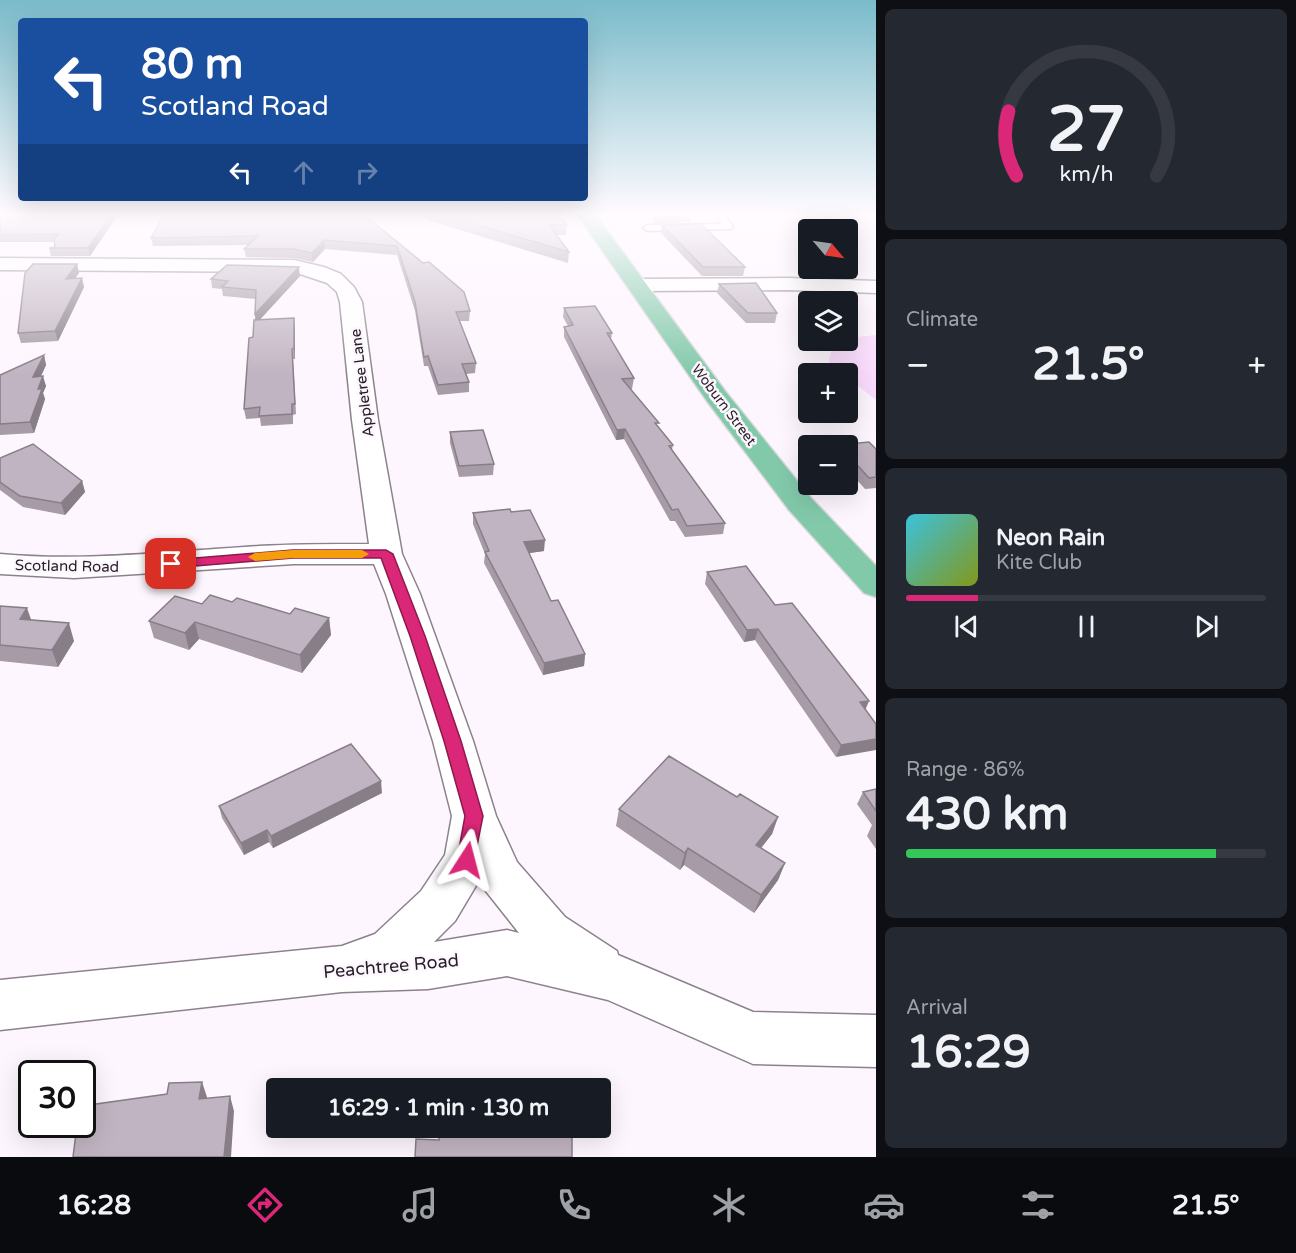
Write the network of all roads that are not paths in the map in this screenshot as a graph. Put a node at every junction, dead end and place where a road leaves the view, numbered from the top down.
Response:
1 (300, 267) edge
2 (625, 267) edge
3 (638, 285) junction
4 (876, 287) edge
5 (386, 554) junction
6 (0, 564) edge
7 (876, 586) edge
8 (474, 816) junction
9 (342, 969) junction
10 (613, 977) junction
11 (0, 1005) edge
12 (876, 1041) edge

1 - 5 street, Appletree Lane
2 - 3 main road, Woburn Street
3 - 4 street
3 - 7 main road, Woburn Street
5 - 6 street, Scotland Road
5 - 8 street, Appletree Lane
8 - 9 street, Appletree Lane
8 - 10 street, Appletree Lane
9 - 10 street, Peachtree Road
9 - 11 street, Peachtree Road
10 - 12 street, Peachtree Road

